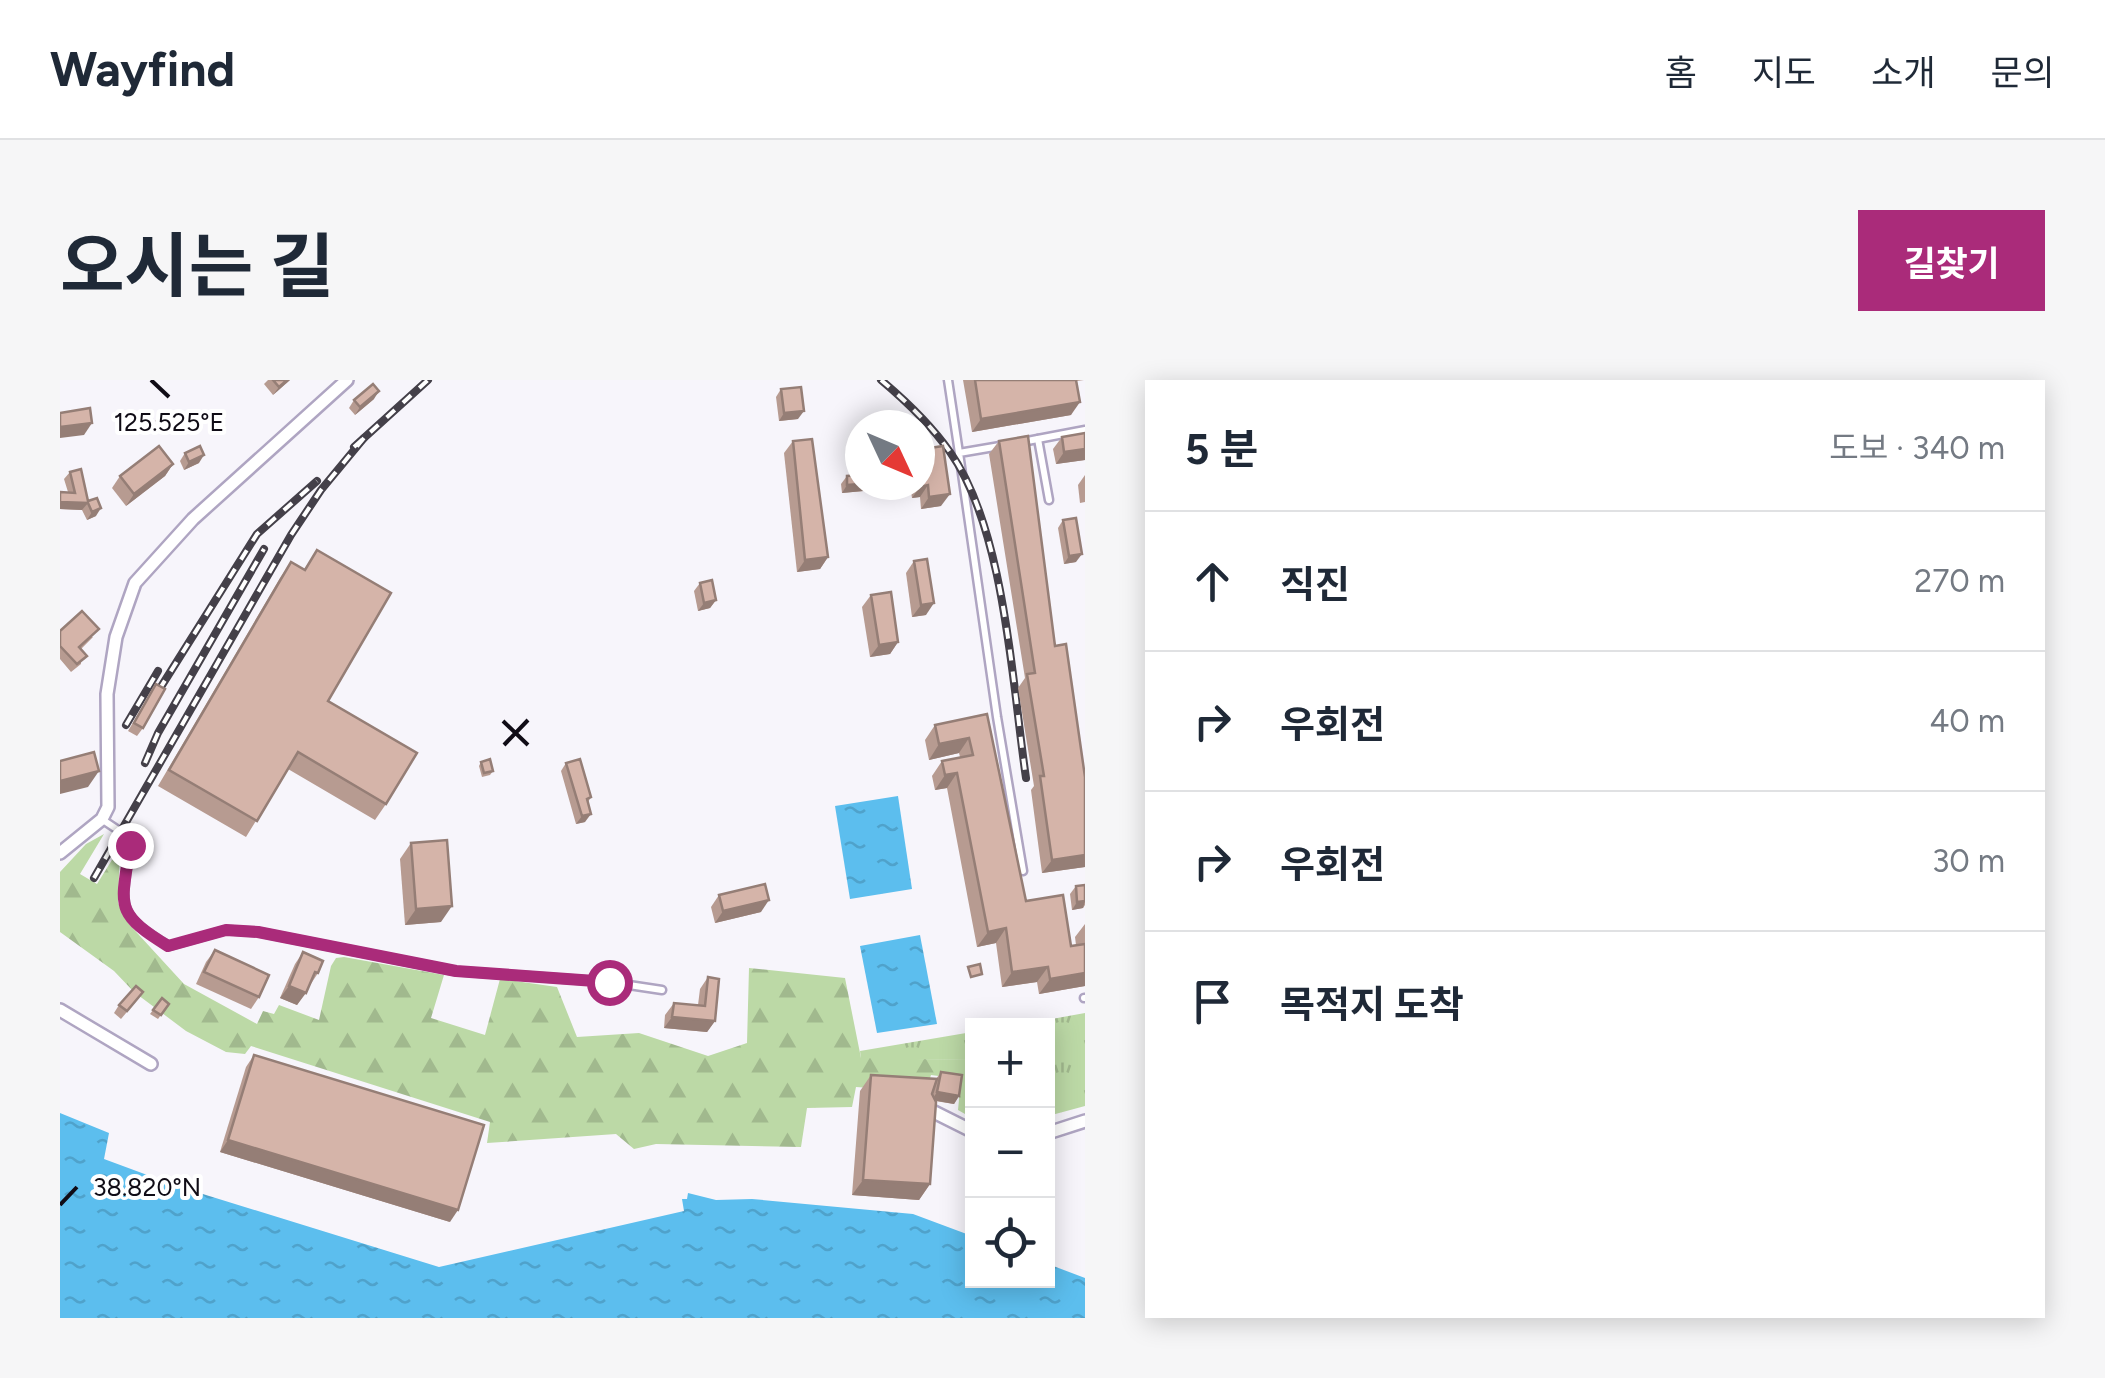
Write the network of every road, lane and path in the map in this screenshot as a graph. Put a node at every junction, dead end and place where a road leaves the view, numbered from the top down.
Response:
1 (347, 380) edge
2 (948, 380) edge
3 (1085, 430) edge
4 (1038, 440) junction
5 (958, 453) junction
6 (1049, 500) dead end
7 (102, 819) junction
8 (60, 853) edge
9 (1024, 871) edge
10 (662, 990) dead end
11 (60, 1010) edge
12 (151, 1064) dead end
13 (930, 1110) edge
14 (1085, 1120) edge
15 (965, 1128) edge
16 (1055, 1131) edge

1 - 7 street
2 - 5 lane
3 - 4 lane
4 - 5 lane
4 - 6 lane
5 - 9 lane
7 - 8 street
7 - 10 lane
11 - 12 street
13 - 15 street
14 - 16 street

